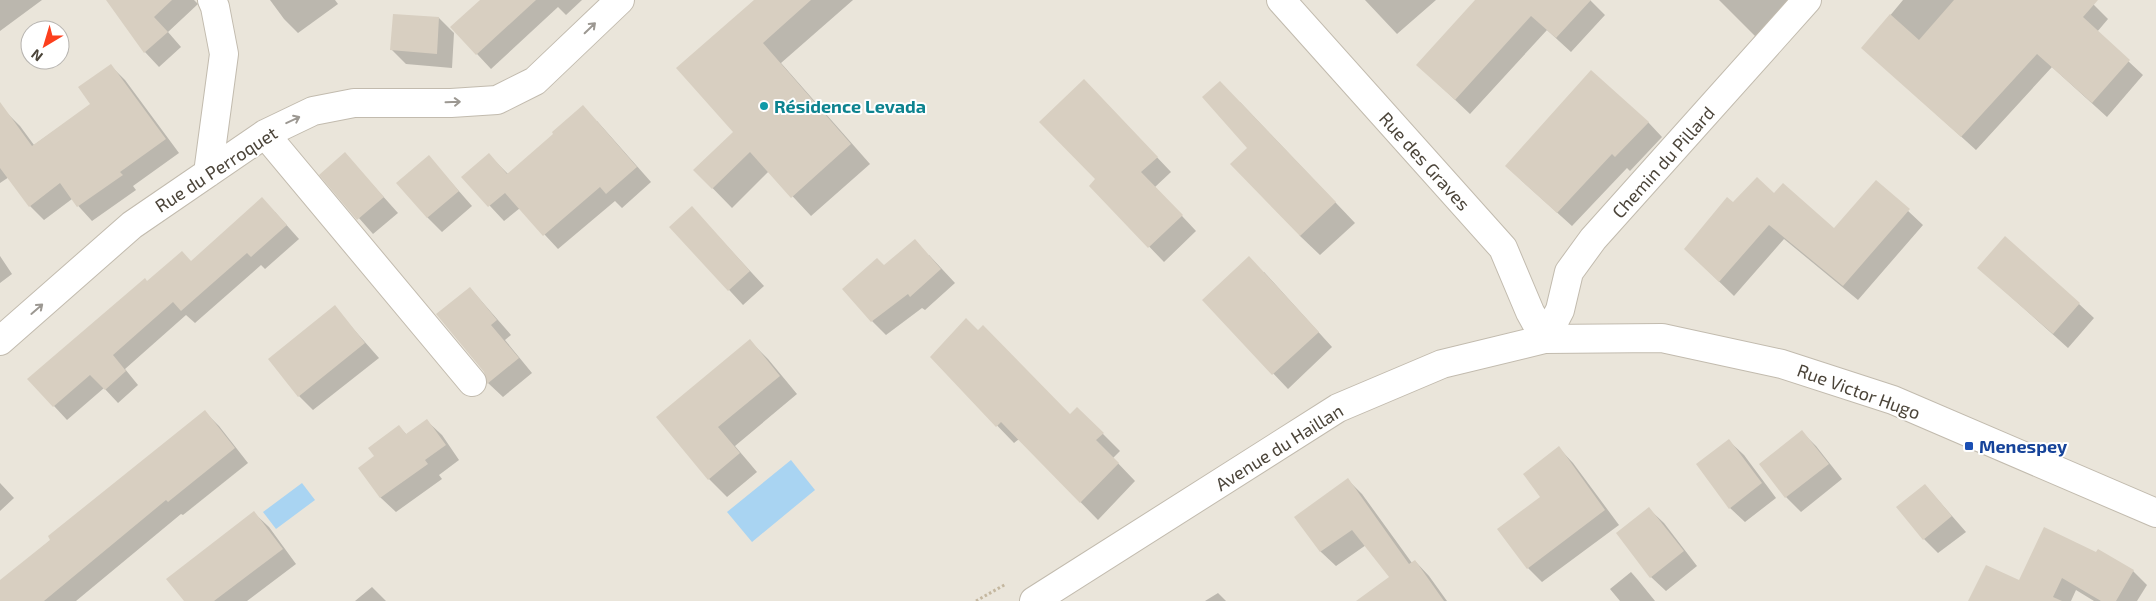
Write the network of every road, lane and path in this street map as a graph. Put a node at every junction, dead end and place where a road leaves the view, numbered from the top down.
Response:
1 (212, 0) edge
2 (620, 0) edge
3 (1280, 0) edge
4 (1807, 0) edge
5 (265, 134) junction
6 (208, 173) junction
7 (1545, 339) junction
8 (0, 341) edge
9 (472, 382) dead end
10 (2156, 513) edge
11 (1010, 581) dead end
12 (1051, 597) edge
13 (976, 601) edge

1 - 6 street
5 -> 2 street, Rue du Perroquet
3 - 7 street, Rue des Graves
4 - 7 street, Chemin du Pillard
5 - 6 street, Rue du Perroquet
5 - 9 street
8 -> 6 street, Rue du Perroquet
7 - 10 street, Rue Victor Hugo
7 - 12 street, Avenue du Haillan
11 - 13 path

